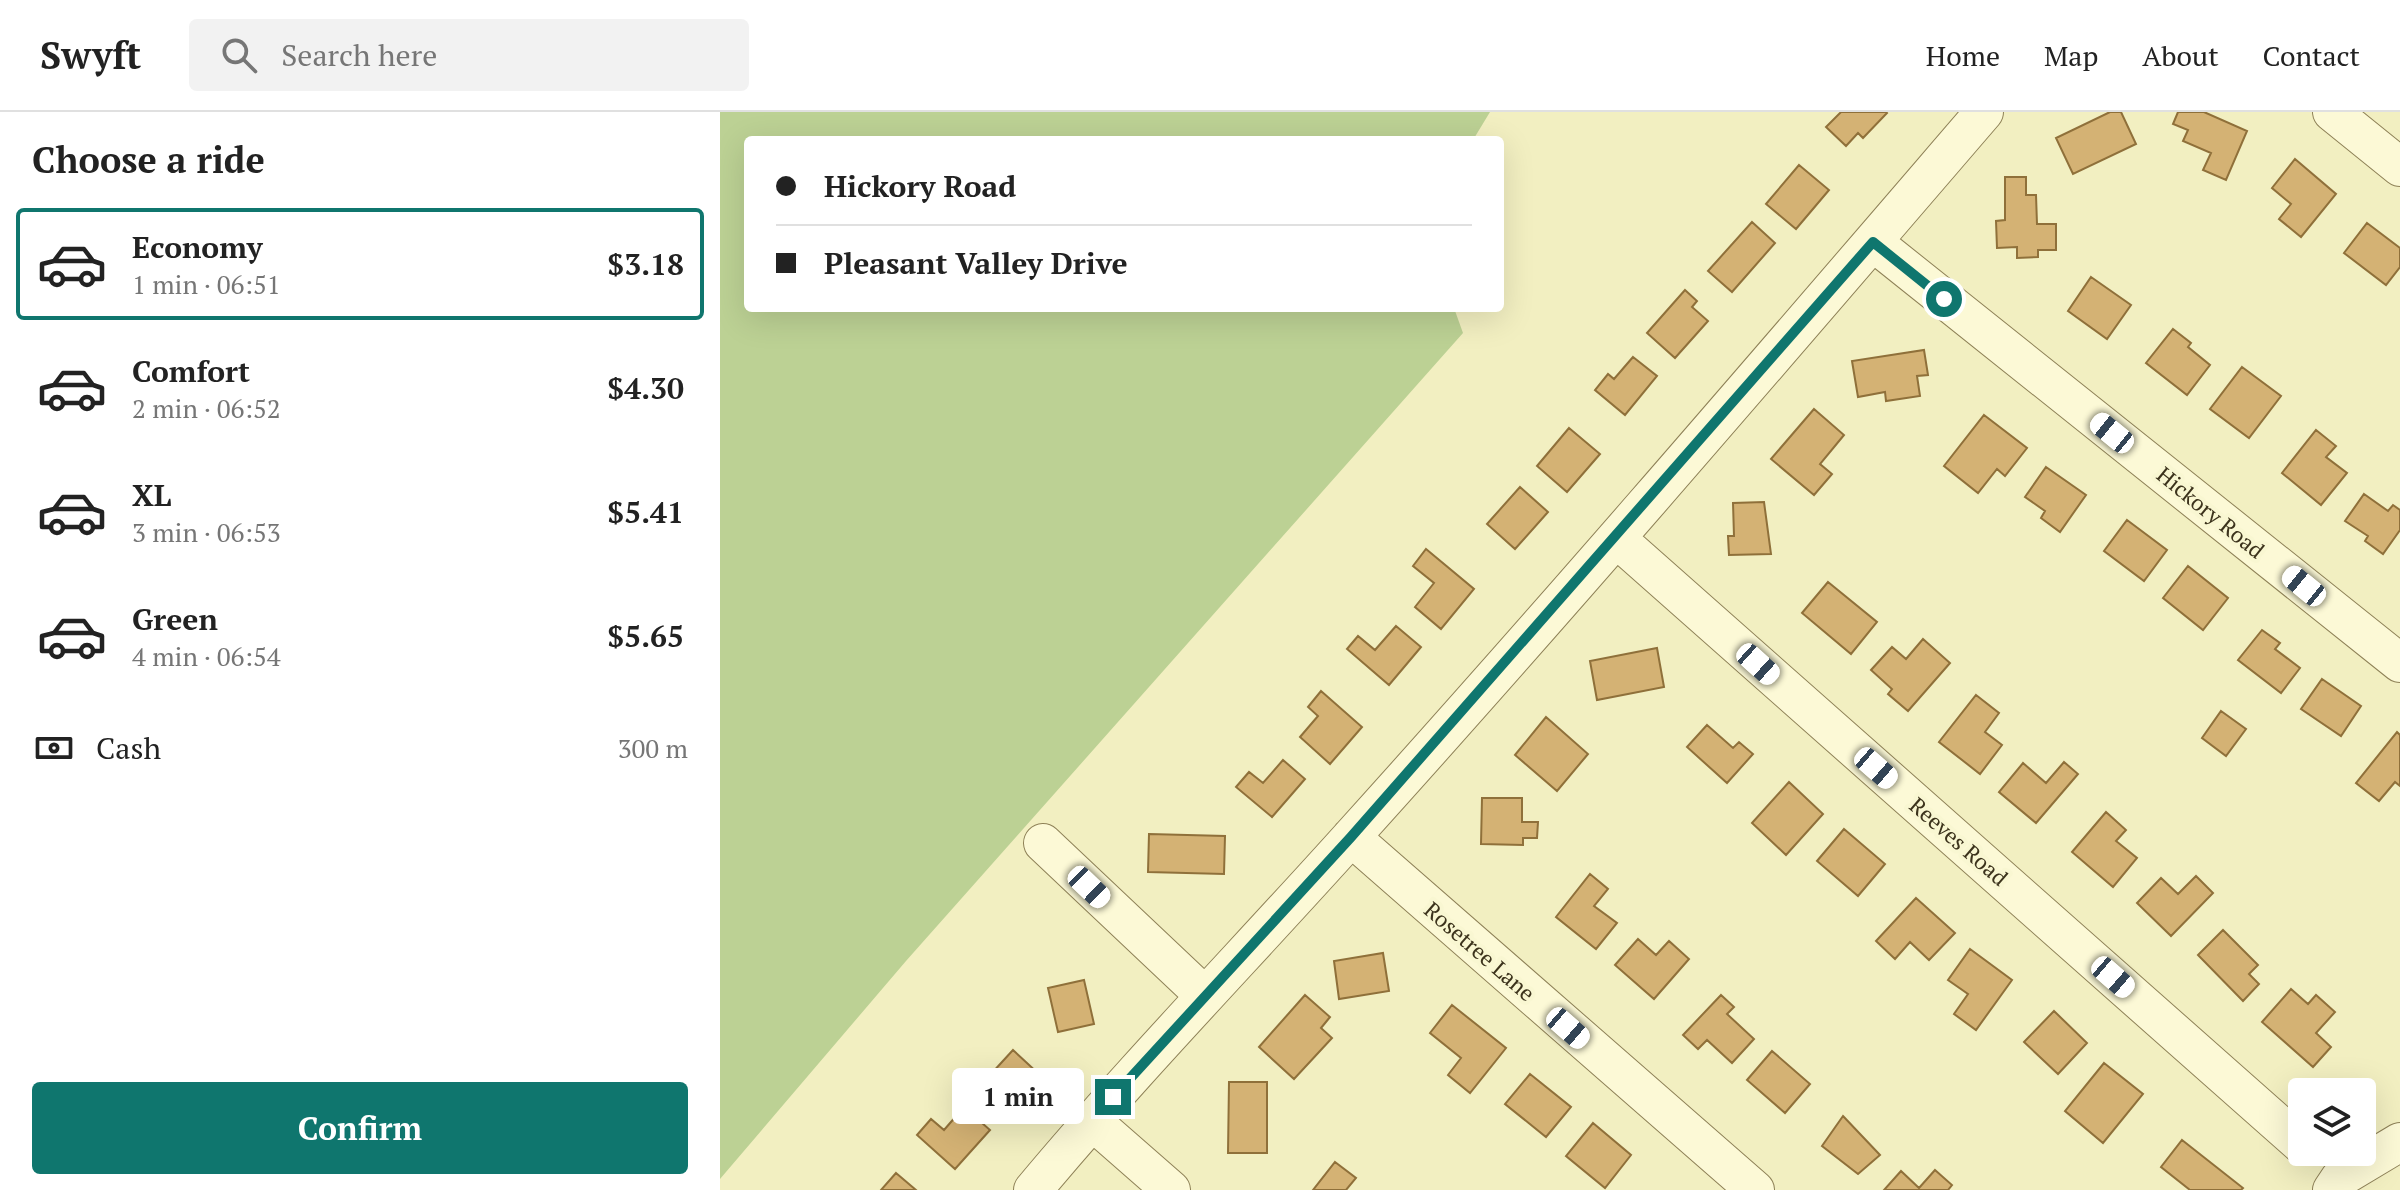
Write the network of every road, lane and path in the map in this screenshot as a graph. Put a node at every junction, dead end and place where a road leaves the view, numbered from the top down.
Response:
1 (1984, 112) edge
2 (2332, 112) edge
3 (2400, 167) edge
4 (1873, 242) junction
5 (1616, 538) junction
6 (2400, 663) edge
7 (1351, 837) junction
8 (1043, 843) dead end
9 (1205, 996) junction
10 (1091, 1120) junction
11 (2288, 1133) edge
12 (2400, 1142) edge
13 (2323, 1166) edge
14 (2342, 1186) edge
15 (1033, 1190) edge
16 (1171, 1190) edge
17 (1755, 1190) edge

1 - 4 street
2 - 3 street
4 - 5 street
4 - 6 street, Hickory Road
5 - 7 street
5 - 11 street, Reeves Road
7 - 9 street
7 - 17 street, Rosetree Lane
8 - 9 street
9 - 10 street
10 - 15 street
10 - 16 street
12 - 14 street
13 - 14 street

